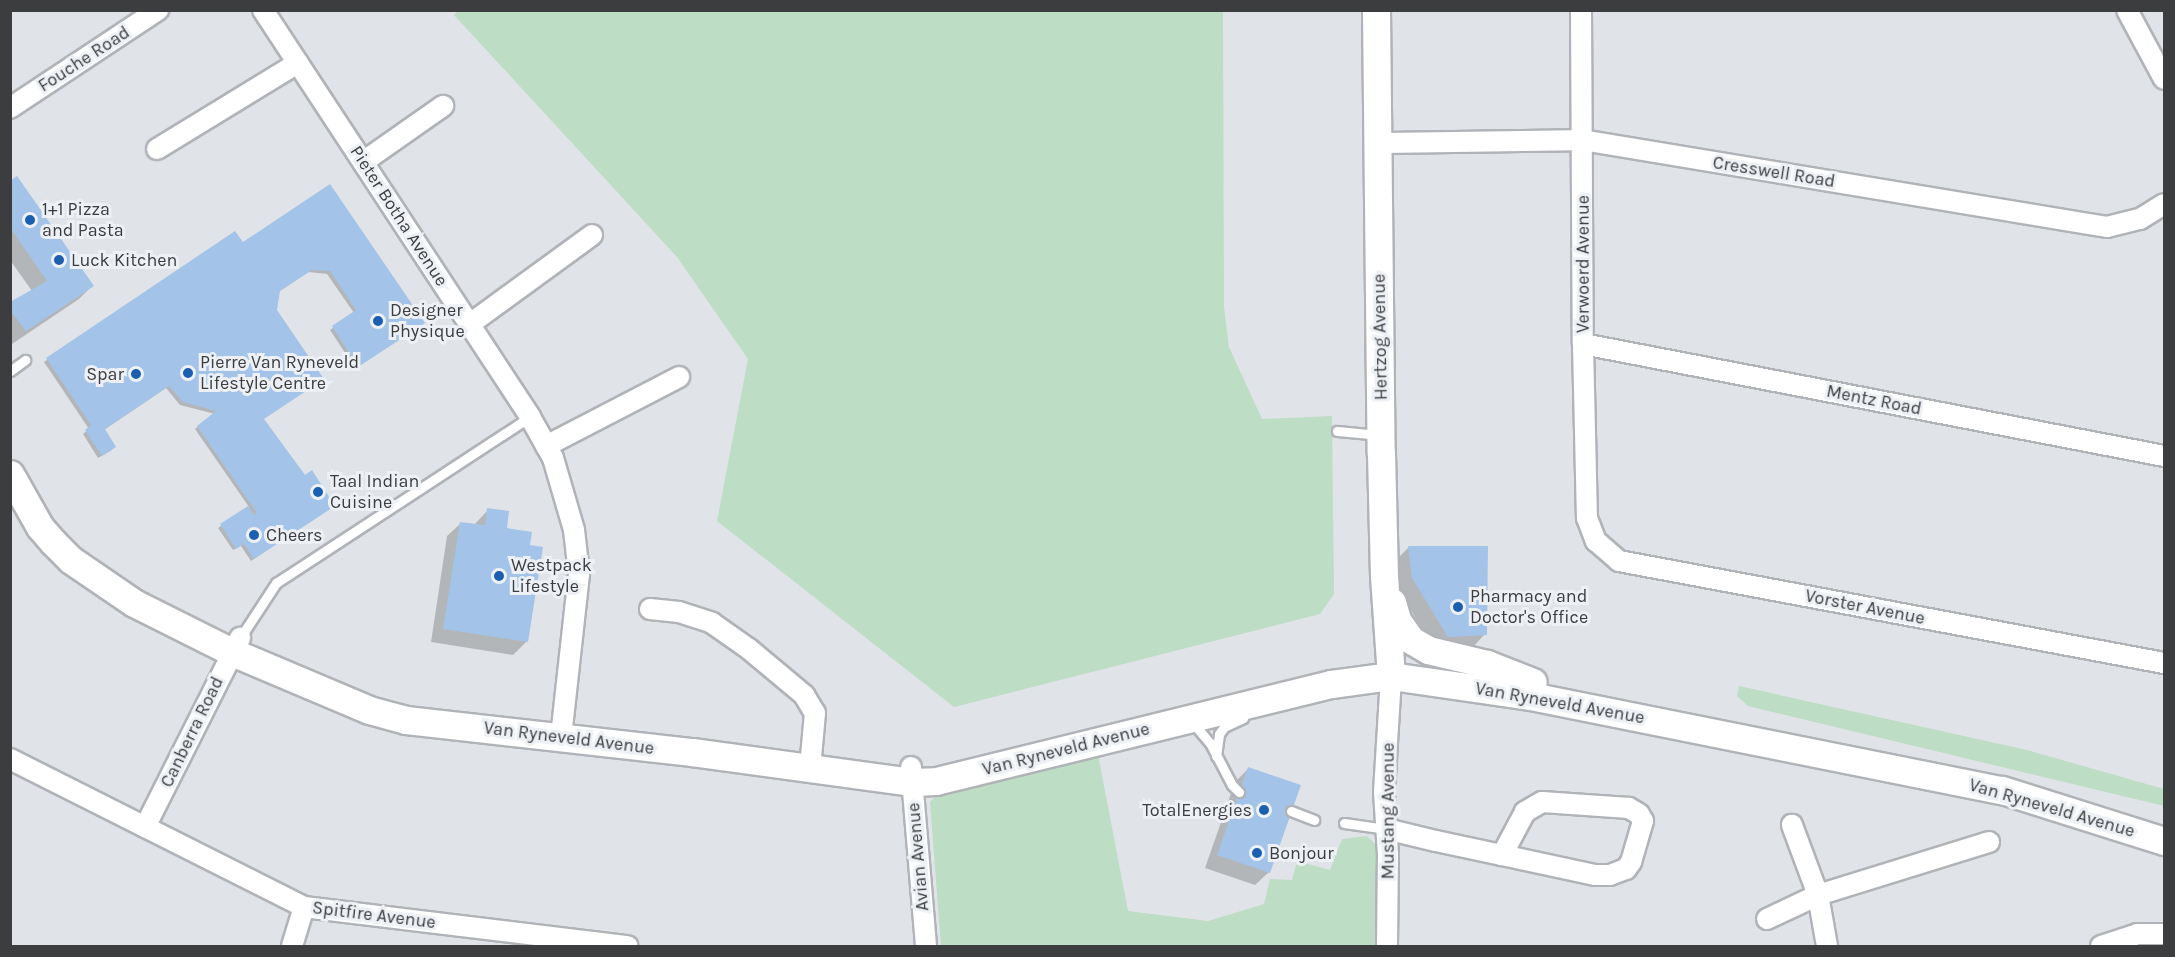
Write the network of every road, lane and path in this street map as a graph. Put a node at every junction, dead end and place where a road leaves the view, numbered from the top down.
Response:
1 (158, 10) edge
2 (263, 10) edge
3 (1376, 10) edge
4 (1581, 10) edge
5 (2127, 10) edge
6 (298, 63) junction
7 (2164, 79) edge
8 (443, 106) dead end
9 (10, 108) edge
10 (1582, 140) junction
11 (1377, 143) junction
12 (157, 149) dead end
13 (363, 162) junction
14 (2164, 204) edge
15 (592, 235) dead end
16 (470, 324) junction
17 (1583, 344) junction
18 (25, 360) dead end
19 (10, 371) edge
20 (679, 377) dead end
21 (530, 417) junction
22 (1337, 431) dead end
23 (1381, 435) junction
24 (546, 446) junction
25 (2164, 456) edge
26 (16, 483) edge
27 (1587, 518) joint
28 (1384, 576) junction
29 (650, 609) dead end
30 (236, 645) junction
31 (2164, 663) edge
32 (1391, 670) junction
33 (1533, 682) junction
34 (1292, 693) junction
35 (1189, 720) junction
36 (562, 730) junction
37 (1216, 756) junction
38 (10, 759) edge
39 (811, 762) junction
40 (911, 774) junction
41 (1239, 792) dead end
42 (1291, 811) dead end
43 (1314, 820) dead end
44 (1344, 823) dead end
45 (1792, 825) dead end
46 (145, 827) junction
47 (1386, 829) junction
48 (2164, 829) edge
49 (2164, 841) edge
50 (1989, 842) dead end
51 (1502, 855) junction
52 (1818, 895) junction
53 (304, 907) junction
54 (1767, 919) dead end
55 (2164, 934) edge
56 (292, 946) edge
57 (628, 946) edge
58 (926, 946) edge
59 (1387, 946) edge
60 (1827, 946) edge
61 (2101, 946) edge

1 - 9 street, Fouche Road
2 - 6 street, Pieter Botha Avenue
3 - 11 main road, Hertzog Avenue
4 - 10 street, Verwoerd Avenue
5 - 7 street
6 - 12 street
6 - 13 street, Pieter Botha Avenue
8 - 13 street
10 - 11 street, Cresswell Road
10 - 14 street, Cresswell Road
10 - 17 street, Verwoerd Avenue
11 - 23 main road, Hertzog Avenue
13 - 16 street, Pieter Botha Avenue
15 - 16 street
16 - 21 street, Pieter Botha Avenue
17 - 25 street, Mentz Road
17 - 27 street, Verwoerd Avenue
18 - 19 lane
20 - 24 street
21 - 24 street, Pieter Botha Avenue
21 - 30 lane
22 - 23 lane
23 - 28 main road, Hertzog Avenue
24 - 36 street, Pieter Botha Avenue
26 - 30 main road, Van Ryneveld Avenue
27 - 31 street, Vorster Avenue
28 - 32 main road, Hertzog Avenue
28 - 33 main road
29 - 39 street
30 - 36 main road, Van Ryneveld Avenue
30 - 46 street, Canberra Road
32 - 33 main road, Van Ryneveld Avenue
32 - 34 main road, Van Ryneveld Avenue
32 - 40 main road, Van Ryneveld Avenue
32 - 47 street, Mustang Avenue
32 - 49 main road, Van Ryneveld Avenue
33 - 48 main road, Van Ryneveld Avenue
34 - 35 main road, Van Ryneveld Avenue
34 - 37 lane
35 - 37 lane
35 - 40 main road, Van Ryneveld Avenue
36 - 39 main road, Van Ryneveld Avenue
37 - 41 lane
38 - 46 street, Spitfire Avenue
39 - 40 main road, Van Ryneveld Avenue
40 - 58 street, Avian Avenue
42 - 43 lane
44 - 47 lane
45 - 52 street
46 - 53 street, Spitfire Avenue
47 - 51 street
47 - 59 street, Mustang Avenue
50 - 52 street
51 - 51 street
52 - 54 street
52 - 60 street
53 - 56 street
53 - 57 street, Spitfire Avenue
55 - 61 street

